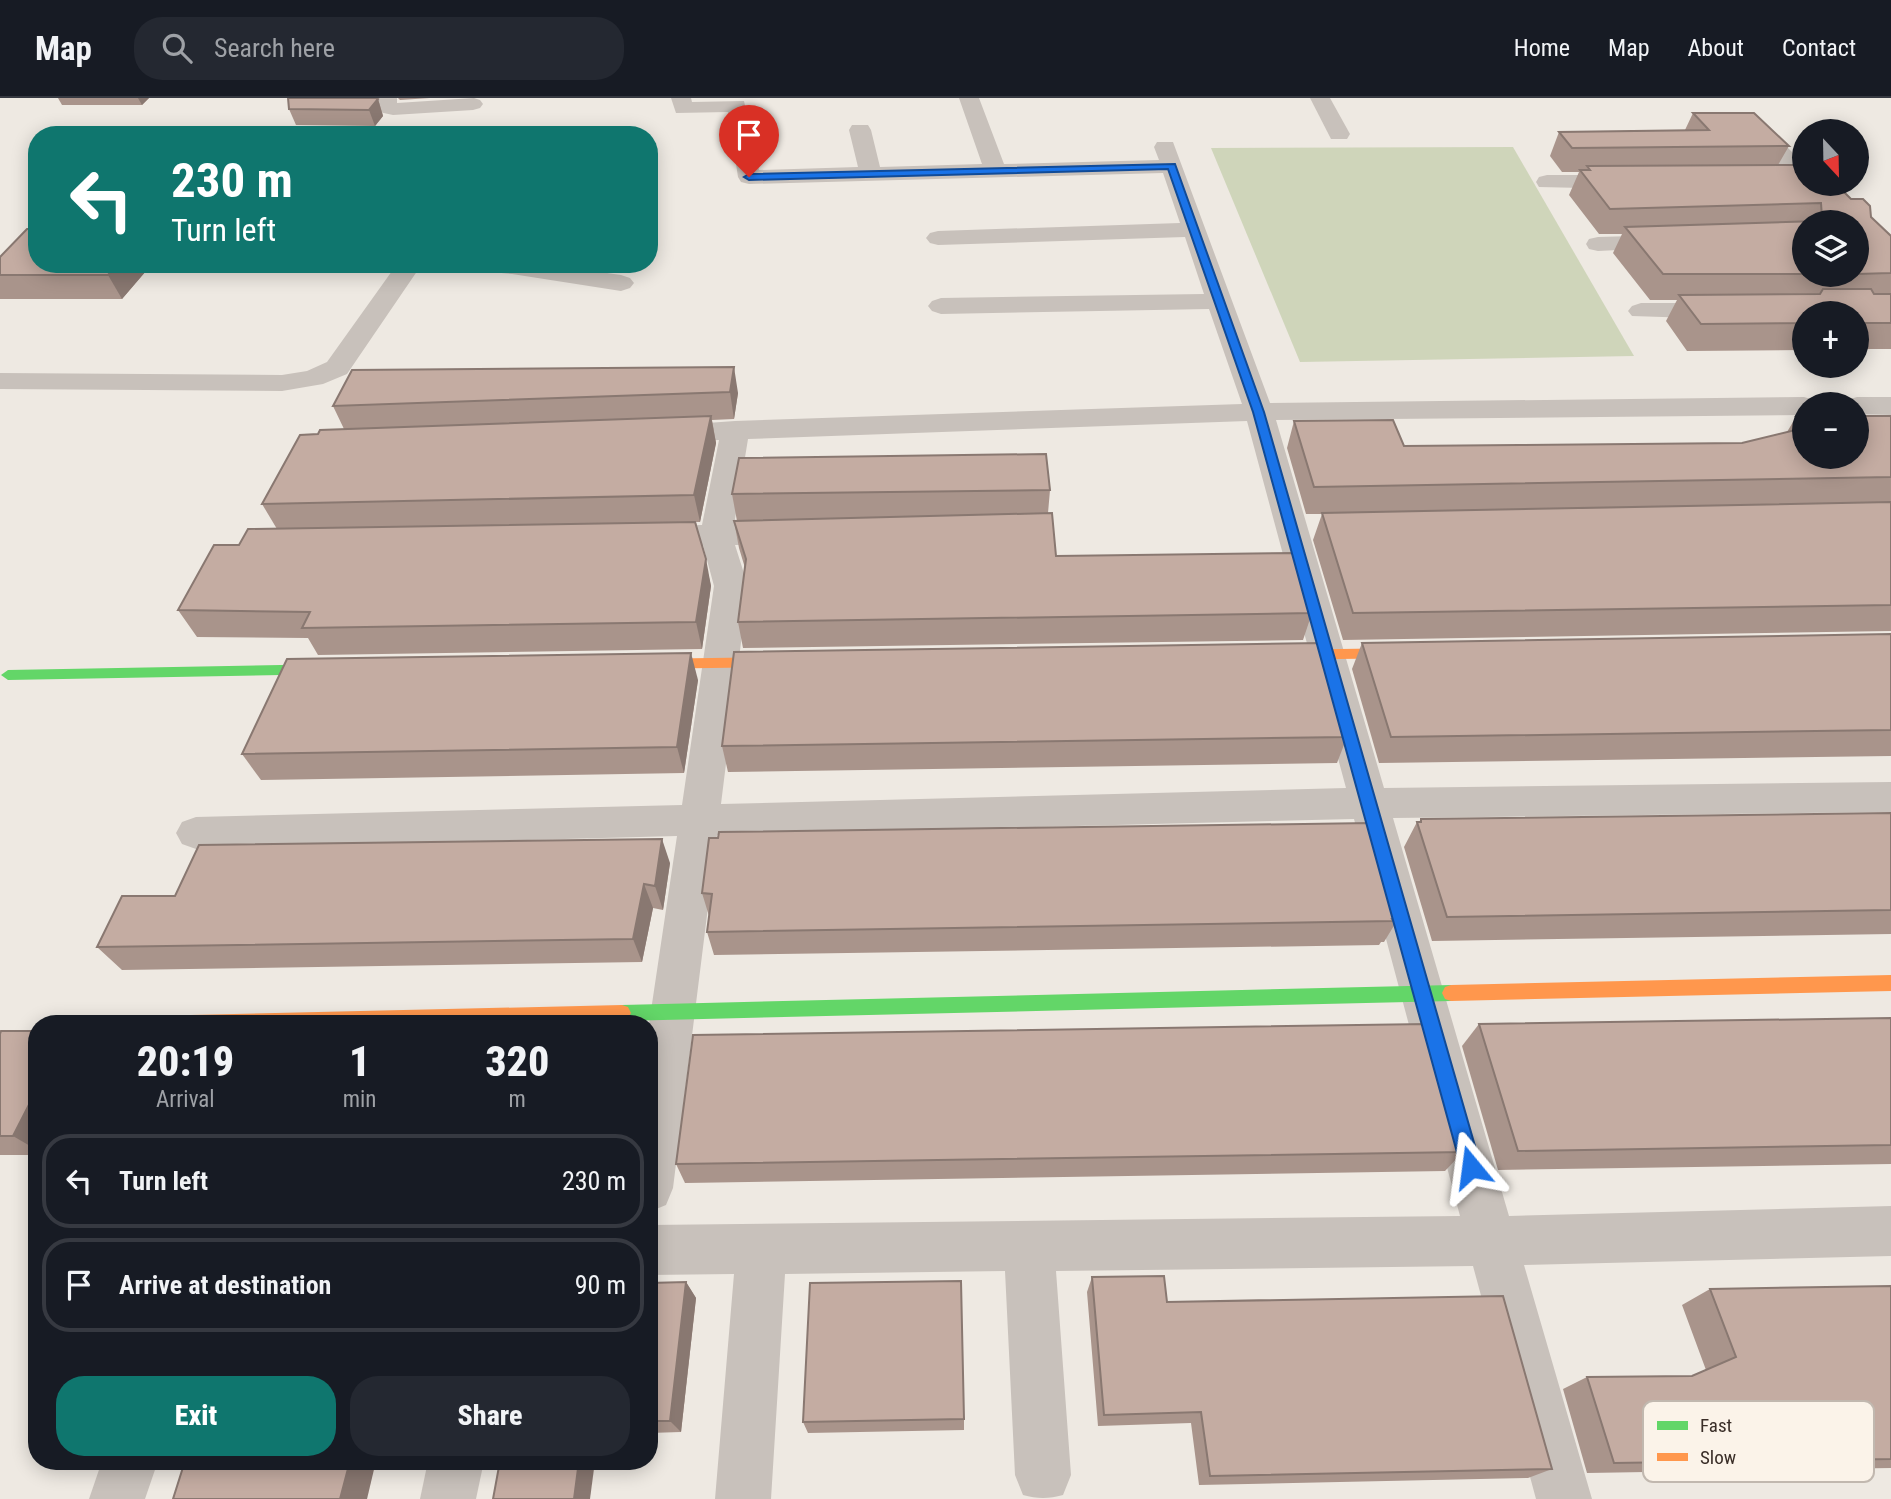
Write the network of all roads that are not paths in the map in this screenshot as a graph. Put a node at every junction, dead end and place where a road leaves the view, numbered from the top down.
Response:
1 (387, 98) edge
2 (681, 98) edge
3 (969, 98) edge
4 (1320, 98) edge
5 (483, 101) edge
6 (468, 126) edge
7 (860, 130) dead end
8 (1339, 134) dead end
9 (1772, 145) edge
10 (1792, 164) edge
11 (995, 170) junction
12 (871, 174) junction
13 (1777, 180) edge
14 (1655, 181) edge
15 (1792, 181) edge
16 (1547, 182) dead end
17 (1193, 230) junction
18 (938, 238) dead end
19 (1694, 241) edge
20 (1598, 244) dead end
21 (404, 273) edge
22 (550, 273) edge
23 (621, 284) dead end
24 (1218, 301) junction
25 (941, 306) dead end
26 (1641, 311) dead end
27 (1752, 311) edge
28 (0, 381) edge
29 (1792, 406) edge
30 (1869, 406) edge
31 (1891, 406) edge
32 (1259, 412) junction
33 (735, 430) junction
34 (638, 434) edge
35 (825, 533) edge
36 (716, 535) junction
37 (620, 537) edge
38 (1423, 652) edge
39 (1326, 654) junction
40 (1257, 655) edge
41 (803, 661) edge
42 (720, 663) junction
43 (622, 664) edge
44 (357, 669) edge
45 (8, 675) dead end
46 (1891, 797) edge
47 (1369, 803) junction
48 (699, 820) junction
49 (197, 833) dead end
50 (1891, 983) edge
51 (1423, 996) junction
52 (673, 1012) junction
53 (546, 1015) edge
54 (658, 1122) edge
55 (1891, 1231) edge
56 (1491, 1241) junction
57 (1029, 1247) junction
58 (658, 1250) edge
59 (761, 1251) junction
60 (127, 1470) edge
61 (454, 1470) edge
62 (1043, 1475) dead end
63 (117, 1499) edge
64 (448, 1499) edge
65 (743, 1499) edge
66 (1564, 1499) edge

1 - 5 street
2 - 12 street
3 - 11 street
4 - 8 street
5 - 6 street
7 - 12 street
9 - 10 street
11 - 12 street
11 - 17 street
13 - 15 street
14 - 16 street
17 - 18 street
17 - 24 street
19 - 20 street
21 - 28 street
22 - 23 street
24 - 25 street
24 - 32 street
26 - 27 street
29 - 32 street
30 - 31 street
32 - 33 street
32 - 39 street
33 - 34 street
33 - 36 street
35 - 36 street
36 - 37 street
36 - 42 street
38 - 39 street
39 - 40 street
39 - 47 street
41 - 42 street
42 - 43 street
42 - 48 street
44 - 45 street
46 - 47 street
47 - 48 street
47 - 51 street
48 - 49 street
48 - 52 street
50 - 51 street
51 - 52 street
51 - 56 street
52 - 53 street
52 - 54 street
55 - 56 street
56 - 57 street
56 - 66 street
57 - 59 street
57 - 62 street
58 - 59 street
59 - 65 street
60 - 63 street
61 - 64 street

